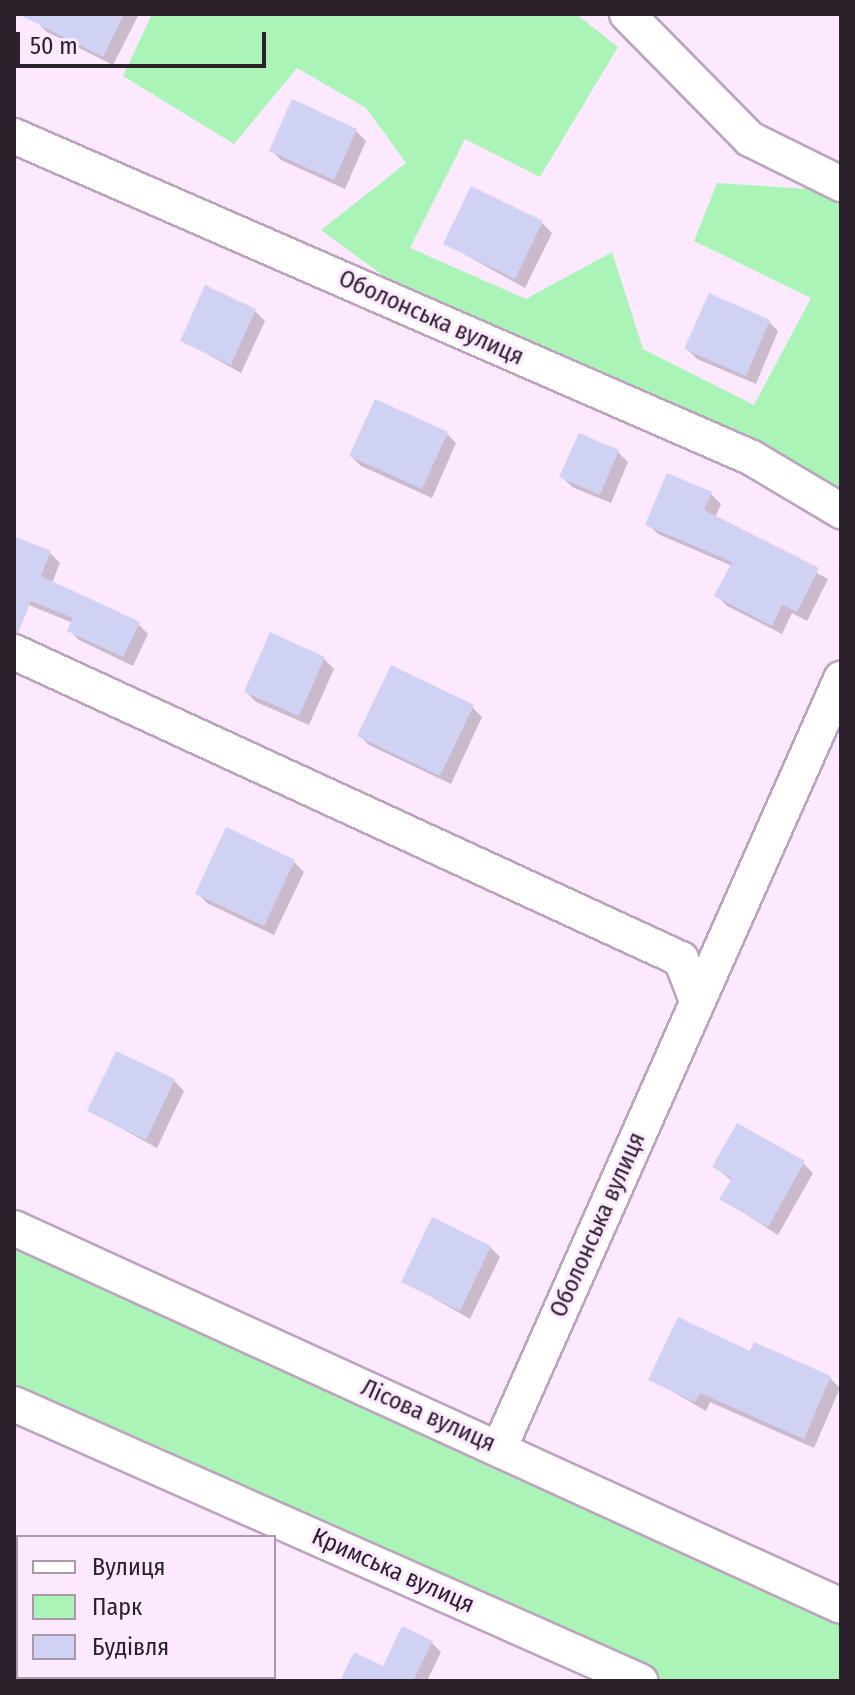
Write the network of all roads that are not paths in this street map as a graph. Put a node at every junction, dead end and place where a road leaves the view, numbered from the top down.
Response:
1 (627, 14) edge
2 (14, 136) edge
3 (841, 184) edge
4 (841, 511) edge
5 (14, 652) edge
6 (841, 679) edge
7 (697, 1001) junction
8 (14, 1228) edge
9 (14, 1404) edge
10 (499, 1449) junction
11 (841, 1606) edge
12 (640, 1681) edge

1 - 3 street
2 - 4 street, Оболонська вулиця
5 - 7 street
6 - 7 street, Оболонська вулиця
7 - 10 street, Оболонська вулиця
8 - 10 street, Лісова вулиця
9 - 12 street, Кримська вулиця
10 - 11 street, Лісова вулиця

